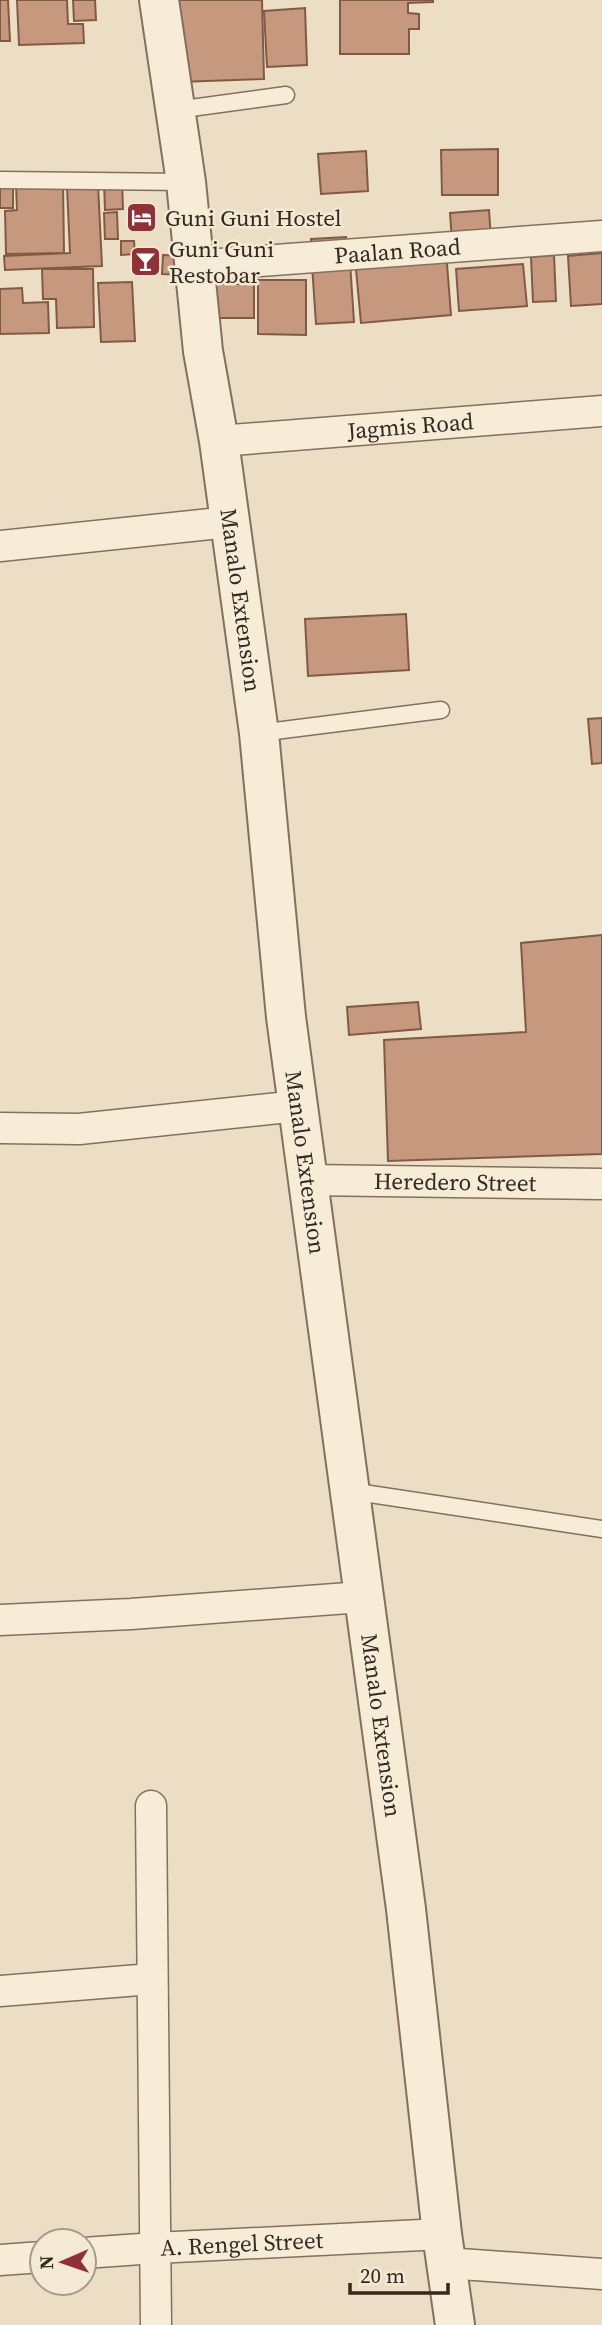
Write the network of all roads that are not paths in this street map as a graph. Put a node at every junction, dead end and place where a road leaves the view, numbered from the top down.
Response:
1 (159, 0) edge
2 (286, 95) dead end
3 (176, 110) junction
4 (0, 180) edge
5 (186, 182) junction
6 (602, 236) edge
7 (193, 266) junction
8 (602, 411) edge
9 (219, 441) junction
10 (229, 522) junction
11 (0, 546) edge
12 (440, 710) dead end
13 (259, 733) junction
14 (298, 1107) junction
15 (0, 1128) edge
16 (308, 1180) junction
17 (602, 1184) edge
18 (348, 1491) junction
19 (602, 1528) edge
20 (362, 1597) junction
21 (0, 1620) edge
22 (151, 1806) dead end
23 (152, 1979) junction
24 (0, 1991) edge
25 (155, 2248) junction
26 (444, 2248) junction
27 (98, 2252) edge
28 (28, 2258) edge
29 (0, 2260) edge
30 (602, 2274) edge
31 (156, 2325) edge
32 (456, 2325) edge

1 - 3 street, Manalo Extension
2 - 3 lane
3 - 5 street, Manalo Extension
4 - 5 lane
5 - 7 street, Manalo Extension
6 - 7 street, Paalan Road
7 - 9 street, Manalo Extension
8 - 9 street, Jagmis Road
9 - 10 street, Manalo Extension
10 - 11 street
10 - 13 street, Manalo Extension
12 - 13 lane
13 - 14 street, Manalo Extension
14 - 15 street
14 - 16 street, Manalo Extension
16 - 17 street, Heredero Street
16 - 18 street, Manalo Extension
18 - 19 lane
18 - 20 street, Manalo Extension
20 - 21 street
20 - 26 street, Manalo Extension
22 - 23 street
23 - 24 street
23 - 25 street
25 - 26 street, A. Rengel Street
25 - 27 street, A. Rengel Street
25 - 31 street
26 - 30 street, A. Rengel Street
26 - 32 street, Manalo Extension
28 - 29 street

